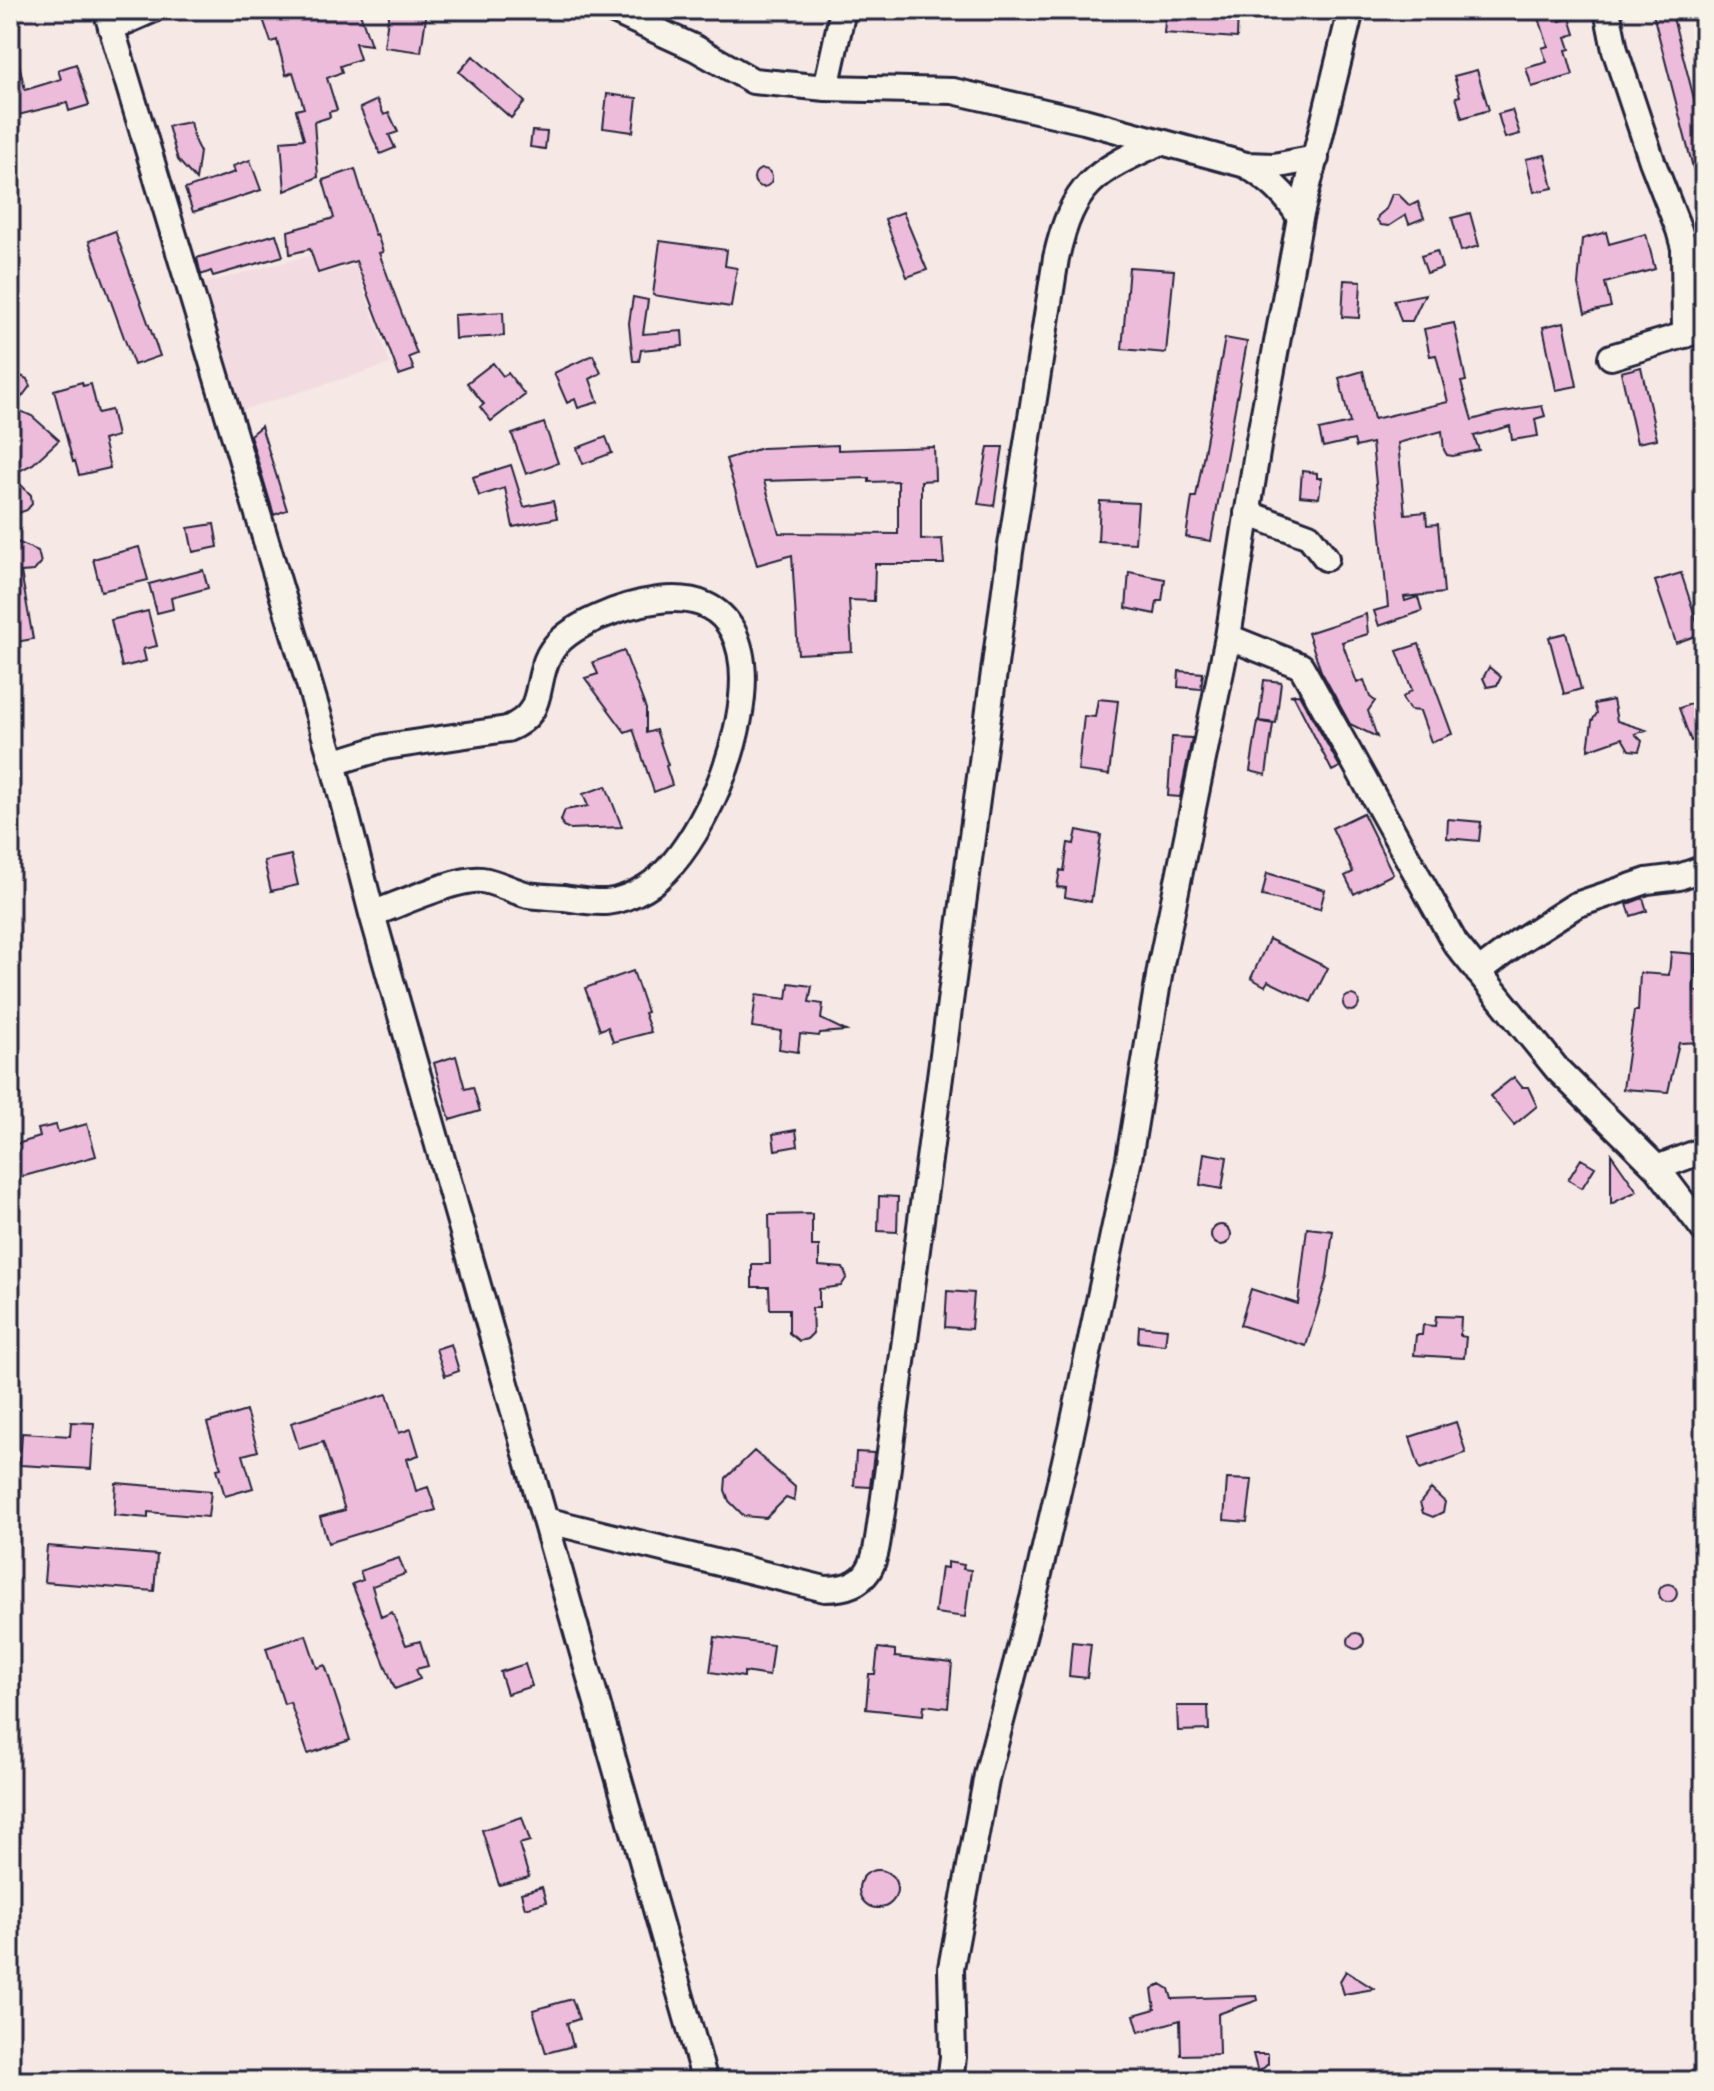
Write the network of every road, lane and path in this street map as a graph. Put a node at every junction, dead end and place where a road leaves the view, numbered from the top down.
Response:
1 (152, 10) edge
2 (612, 10) edge
3 (843, 10) edge
4 (1351, 10) edge
5 (1607, 10) edge
6 (108, 19) edge
7 (826, 88) junction
8 (1161, 142) junction
9 (1316, 158) junction
10 (1246, 165) junction
11 (1300, 218) junction
12 (1694, 332) edge
13 (1611, 357) dead end
14 (1247, 513) junction
15 (1326, 558) dead end
16 (1228, 637) junction
17 (333, 763) junction
18 (1704, 868) edge
19 (372, 914) junction
20 (1478, 972) junction
21 (1704, 1150) edge
22 (1657, 1168) junction
23 (1704, 1230) edge
24 (545, 1520) junction
25 (705, 2081) edge
26 (950, 2081) edge

1 - 6 street
2 - 7 street
3 - 7 street
4 - 9 street
5 - 12 street
6 - 17 street
7 - 8 street
8 - 10 street
8 - 24 street
9 - 10 street
9 - 11 street
10 - 11 street
11 - 14 street
12 - 13 street
14 - 15 street
14 - 16 street
16 - 20 street
16 - 26 street
17 - 19 street
17 - 19 street
18 - 20 street
19 - 24 street
20 - 22 street
21 - 22 street
22 - 23 street
24 - 25 street

